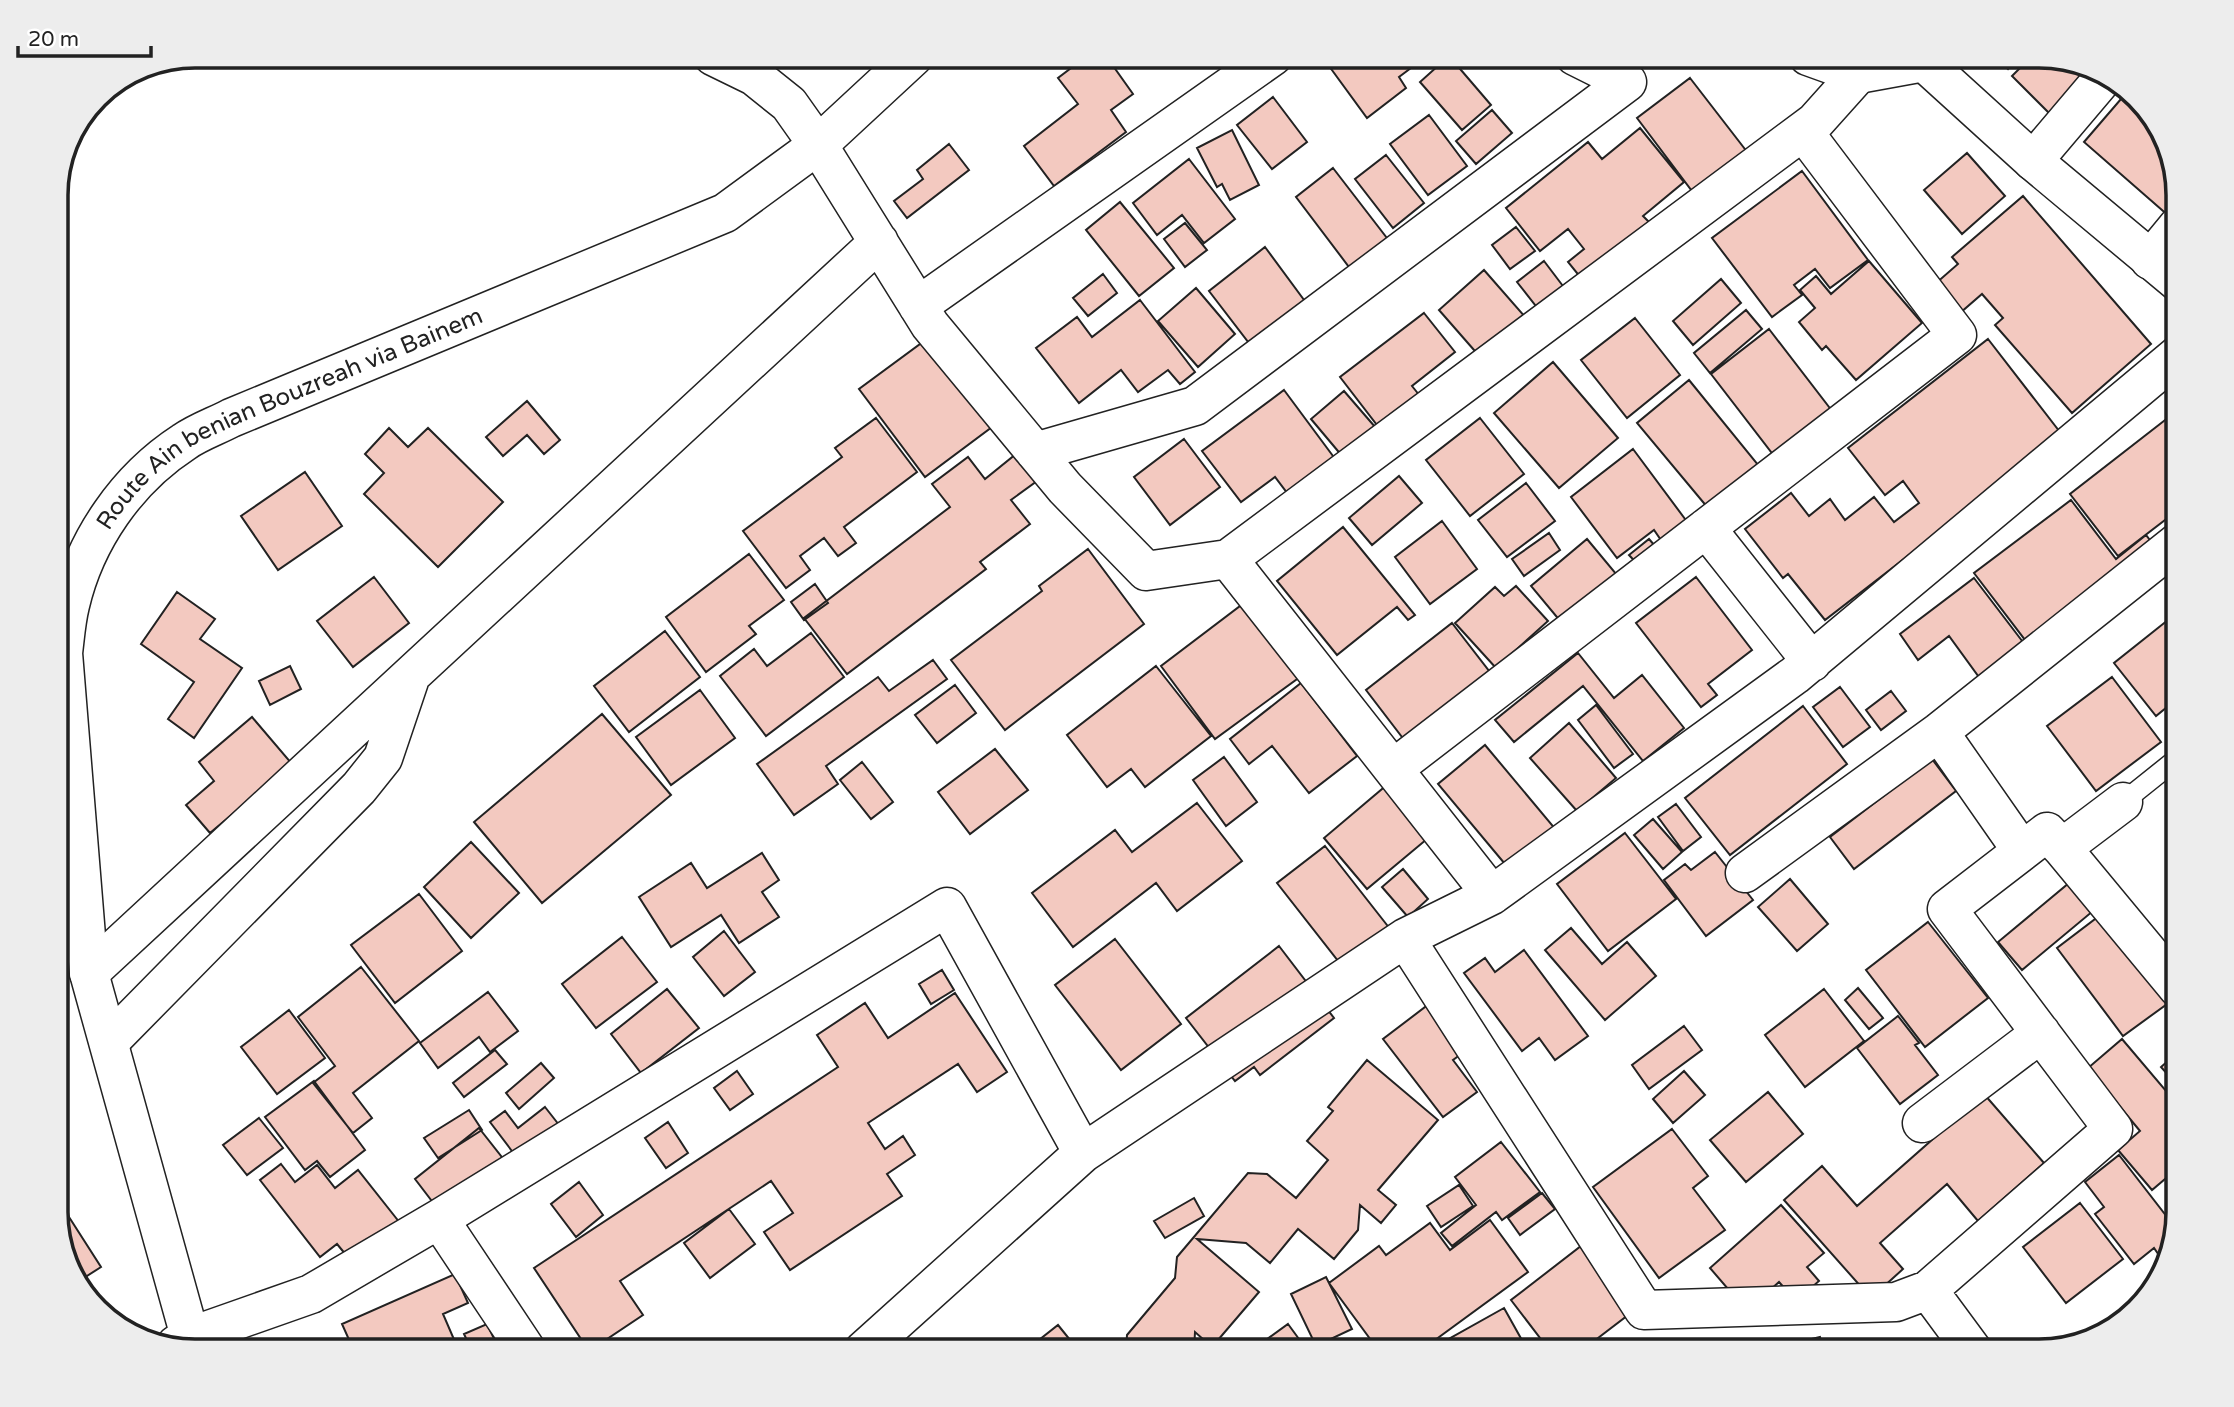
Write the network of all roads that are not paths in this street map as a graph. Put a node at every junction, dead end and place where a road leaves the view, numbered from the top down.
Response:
1 (738, 68) edge
2 (901, 68) edge
3 (1256, 68) edge
4 (1599, 68) edge
5 (1841, 68) edge
6 (1885, 68) edge
7 (1935, 68) edge
8 (1858, 74) junction
9 (2099, 83) edge
10 (1803, 131) junction
11 (818, 145) junction
12 (2033, 161) junction
13 (879, 242) junction
14 (2164, 271) edge
15 (918, 306) junction
16 (2165, 366) edge
17 (1035, 452) junction
18 (1706, 528) junction
19 (2165, 552) edge
20 (1228, 559) junction
21 (69, 597) edge
22 (1812, 662) junction
23 (411, 676) junction
24 (69, 727) edge
25 (1939, 733) junction
26 (2166, 768) edge
27 (1393, 769) junction
28 (2123, 802) joint
29 (2062, 848) junction
30 (2022, 851) junction
31 (1745, 873) dead end
32 (1492, 895) junction
33 (1405, 938) junction
34 (89, 973) junction
35 (2166, 973) edge
36 (2041, 1032) junction
37 (108, 1042) junction
38 (1922, 1123) dead end
39 (1083, 1153) junction
40 (439, 1219) junction
41 (1928, 1290) junction
42 (185, 1338) edge
43 (198, 1339) edge
44 (519, 1339) edge
45 (876, 1339) edge
46 (1964, 1339) edge

1 - 11 street
2 - 11 street, Route Ain benian Bouzreah via Bainem
3 - 15 street
4 - 17 street
5 - 8 street
6 - 8 street
7 - 12 street
8 - 10 street
9 - 12 street
10 - 18 street
10 - 20 street
11 - 13 street
11 - 21 street, Route Ain benian Bouzreah via Bainem
12 - 14 street
13 - 15 street
13 - 23 street
15 - 17 street
16 - 22 street
17 - 20 street
18 - 22 street
18 - 27 street
19 - 25 street
20 - 27 street
22 - 32 street
23 - 34 street
23 - 37 street
24 - 34 street, Route Ain benian Bouzreah via Bainem
25 - 30 street
25 - 31 street
26 - 28 lane
27 - 32 street
28 - 29 street
29 - 30 street
29 - 35 street
30 - 36 street
32 - 33 street
33 - 39 street
33 - 41 street
34 - 37 street, Route Ain benian Bouzreah via Bainem
36 - 38 street
36 - 41 street
37 - 42 street, Route Ain benian Bouzreah via Bainem
39 - 40 street
39 - 45 street
40 - 43 street
40 - 44 street
41 - 46 street

